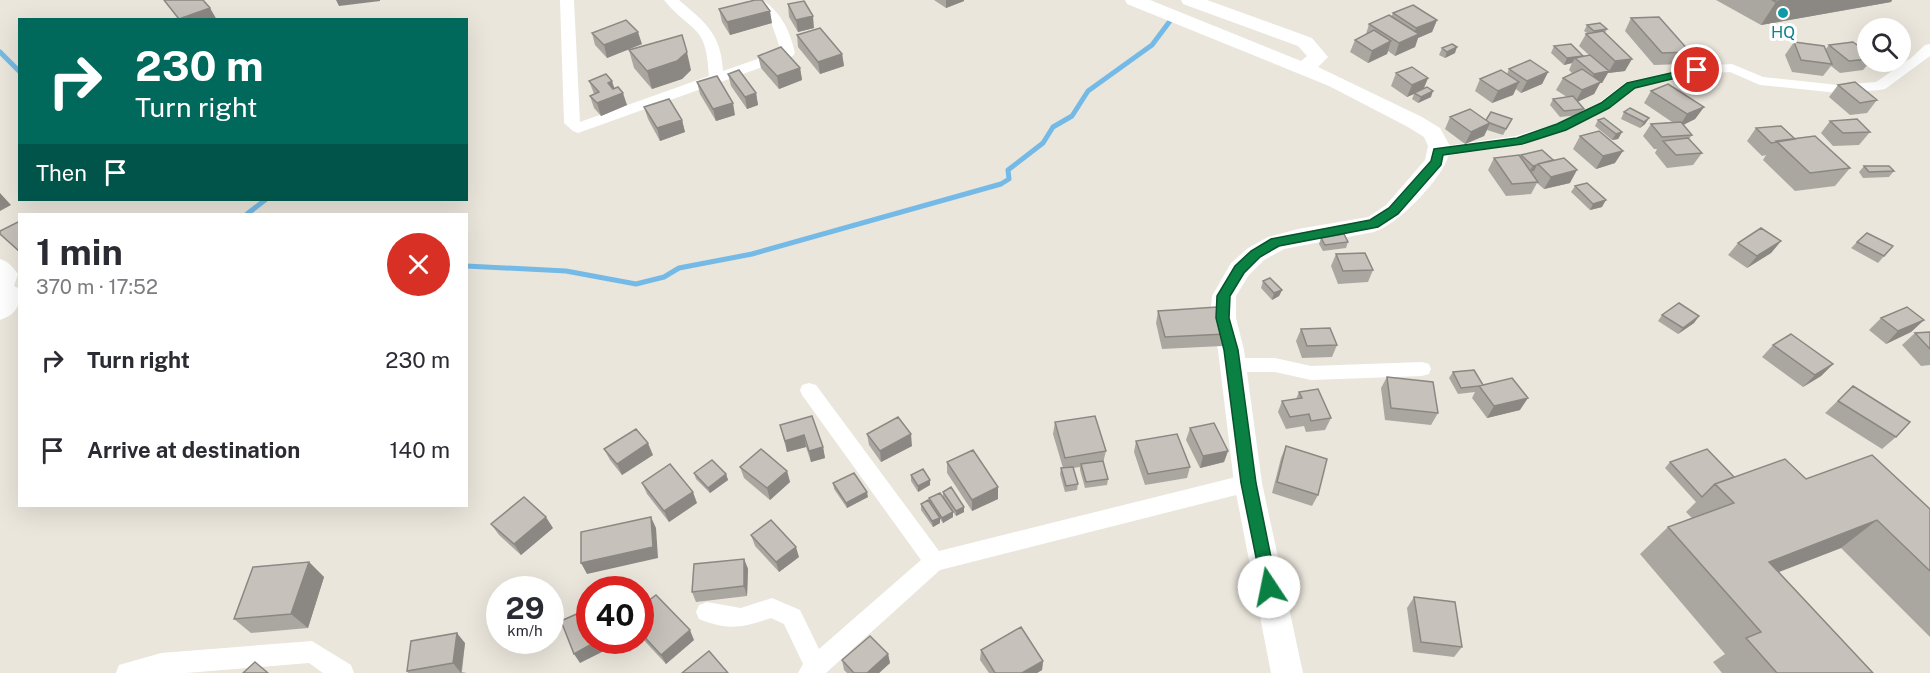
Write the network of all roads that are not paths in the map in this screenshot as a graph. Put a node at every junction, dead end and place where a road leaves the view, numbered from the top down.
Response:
1 (567, 0) edge
2 (671, 0) edge
3 (755, 0) edge
4 (1134, 0) edge
5 (1190, 0) edge
6 (1930, 48) edge
7 (1308, 57) junction
8 (716, 78) junction
9 (1438, 152) junction
10 (0, 264) edge
11 (12, 293) edge
12 (0, 314) edge
13 (1233, 365) junction
14 (1422, 369) dead end
15 (809, 390) dead end
16 (1248, 483) junction
17 (934, 562) junction
18 (707, 612) dead end
19 (813, 670) edge
20 (342, 672) edge
21 (127, 673) edge
22 (1287, 673) edge

1 - 8 street
2 - 8 street
3 - 8 street
4 - 7 street
5 - 7 street
6 - 9 street
7 - 9 street
9 - 13 street
10 - 11 street
11 - 12 street
13 - 14 street
13 - 16 street
15 - 17 street
16 - 17 street
16 - 22 street
17 - 19 street
18 - 19 street
20 - 21 street

